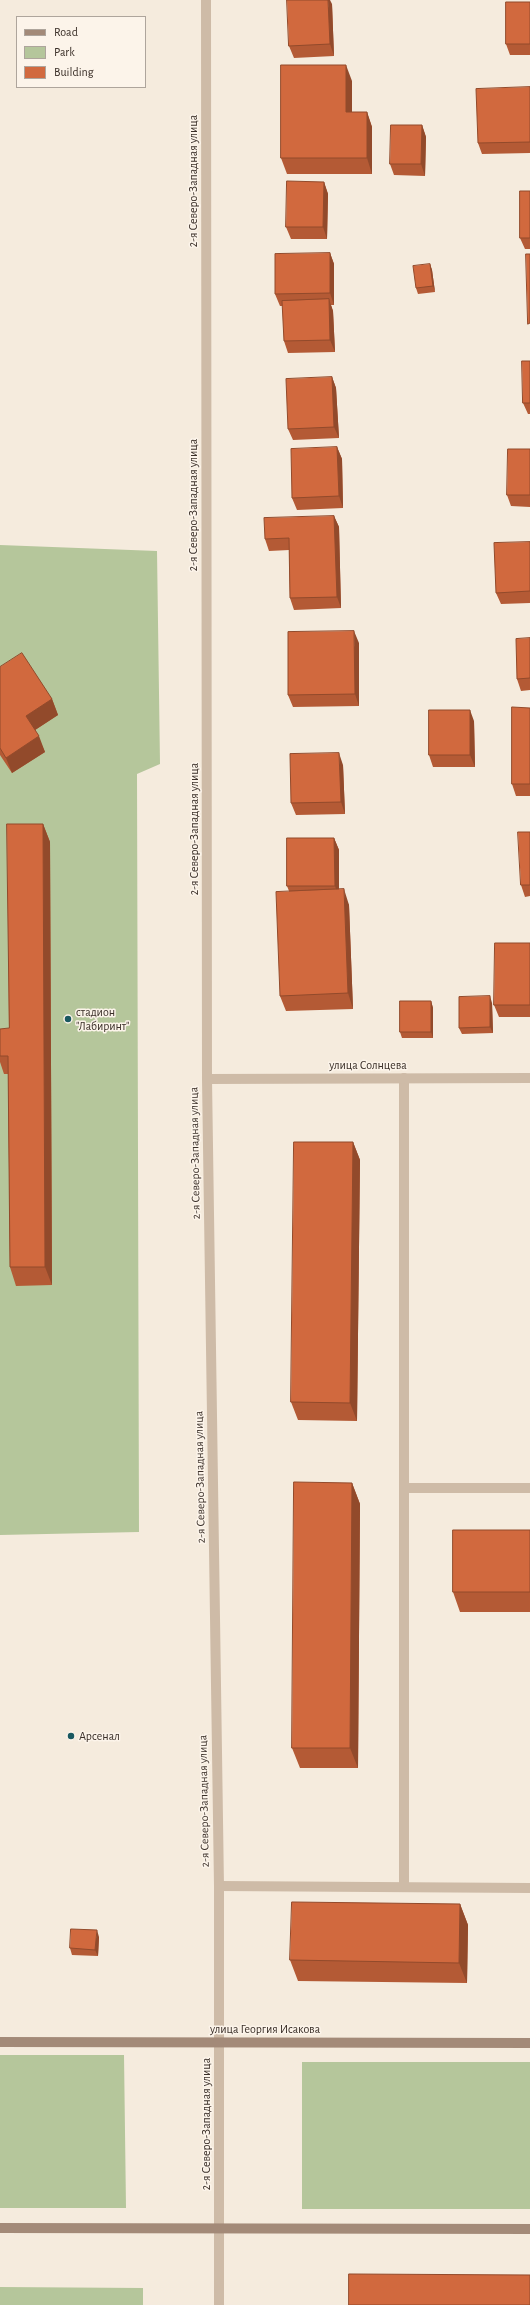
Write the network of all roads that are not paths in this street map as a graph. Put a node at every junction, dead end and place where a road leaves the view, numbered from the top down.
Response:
1 (206, 0) edge
2 (404, 1078) junction
3 (530, 1078) edge
4 (207, 1079) junction
5 (404, 1488) junction
6 (530, 1488) edge
7 (218, 1886) junction
8 (404, 1886) junction
9 (530, 1888) edge
10 (0, 2042) edge
11 (218, 2043) junction
12 (530, 2043) edge
13 (0, 2228) edge
14 (219, 2228) junction
15 (530, 2229) edge
16 (219, 2305) edge

1 - 4 street, 2-я Северо-Западная улица
2 - 3 street, улица Солнцева
2 - 4 street, улица Солнцева
2 - 5 street
4 - 7 street, 2-я Северо-Западная улица
5 - 6 street
5 - 8 street
7 - 8 street
7 - 11 street, 2-я Северо-Западная улица
8 - 9 street
10 - 11 street, улица Георгия Исакова
11 - 12 street, улица Георгия Исакова
11 - 14 street, 2-я Северо-Западная улица
13 - 14 street
14 - 15 street
14 - 16 street, 2-я Северо-Западная улица

